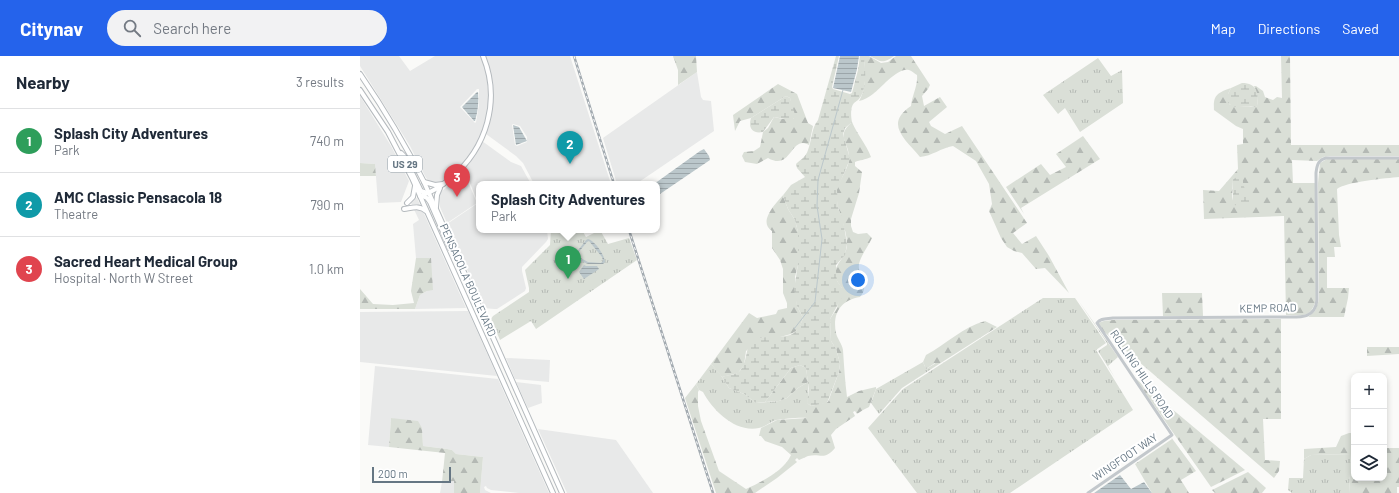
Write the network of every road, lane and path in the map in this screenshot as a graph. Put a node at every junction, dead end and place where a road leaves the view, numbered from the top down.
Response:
1 (483, 56) edge
2 (360, 74) edge
3 (360, 90) edge
4 (395, 128) junction
5 (388, 132) junction
6 (397, 150) junction
7 (1399, 158) edge
8 (424, 182) junction
9 (444, 184) junction
10 (415, 185) junction
11 (429, 193) junction
12 (420, 196) junction
13 (407, 203) dead end
14 (436, 207) junction
15 (404, 209) dead end
16 (427, 212) junction
17 (455, 252) junction
18 (1097, 323) joint
19 (527, 414) junction
20 (518, 417) junction
21 (1172, 434) joint
22 (552, 471) junction
23 (544, 474) junction
24 (552, 493) edge
25 (562, 493) edge
26 (1088, 493) edge

1 - 9 main road
2 - 4 main road, PENSACOLA BOULEVARD / US 29
3 - 5 main road, PENSACOLA BOULEVARD / US 29
4 - 5 main road
4 - 8 main road, PENSACOLA BOULEVARD / US 29
5 - 6 main road, PENSACOLA BOULEVARD / US 29
6 - 10 main road, PENSACOLA BOULEVARD / US 29
6 - 11 main road
7 - 18 street, KEMP ROAD
8 - 9 main road
8 - 11 main road, PENSACOLA BOULEVARD / US 29
9 - 11 main road
9 - 14 main road
10 - 12 main road, PENSACOLA BOULEVARD / US 29
10 - 13 main road
11 - 12 main road
11 - 14 main road, PENSACOLA BOULEVARD / US 29
12 - 16 main road, PENSACOLA BOULEVARD / US 29
12 - 17 main road
14 - 17 main road, PENSACOLA BOULEVARD / US 29
15 - 16 main road
16 - 20 main road, PENSACOLA BOULEVARD / US 29
17 - 19 main road, PENSACOLA BOULEVARD / US 29
18 - 21 street, ROLLING HILLS ROAD
19 - 20 main road
19 - 22 main road, PENSACOLA BOULEVARD / US 29
20 - 23 main road, PENSACOLA BOULEVARD / US 29
21 - 26 street, WINGFOOT WAY
22 - 23 main road
22 - 25 main road, PENSACOLA BOULEVARD / US 29
23 - 24 main road, PENSACOLA BOULEVARD / US 29

